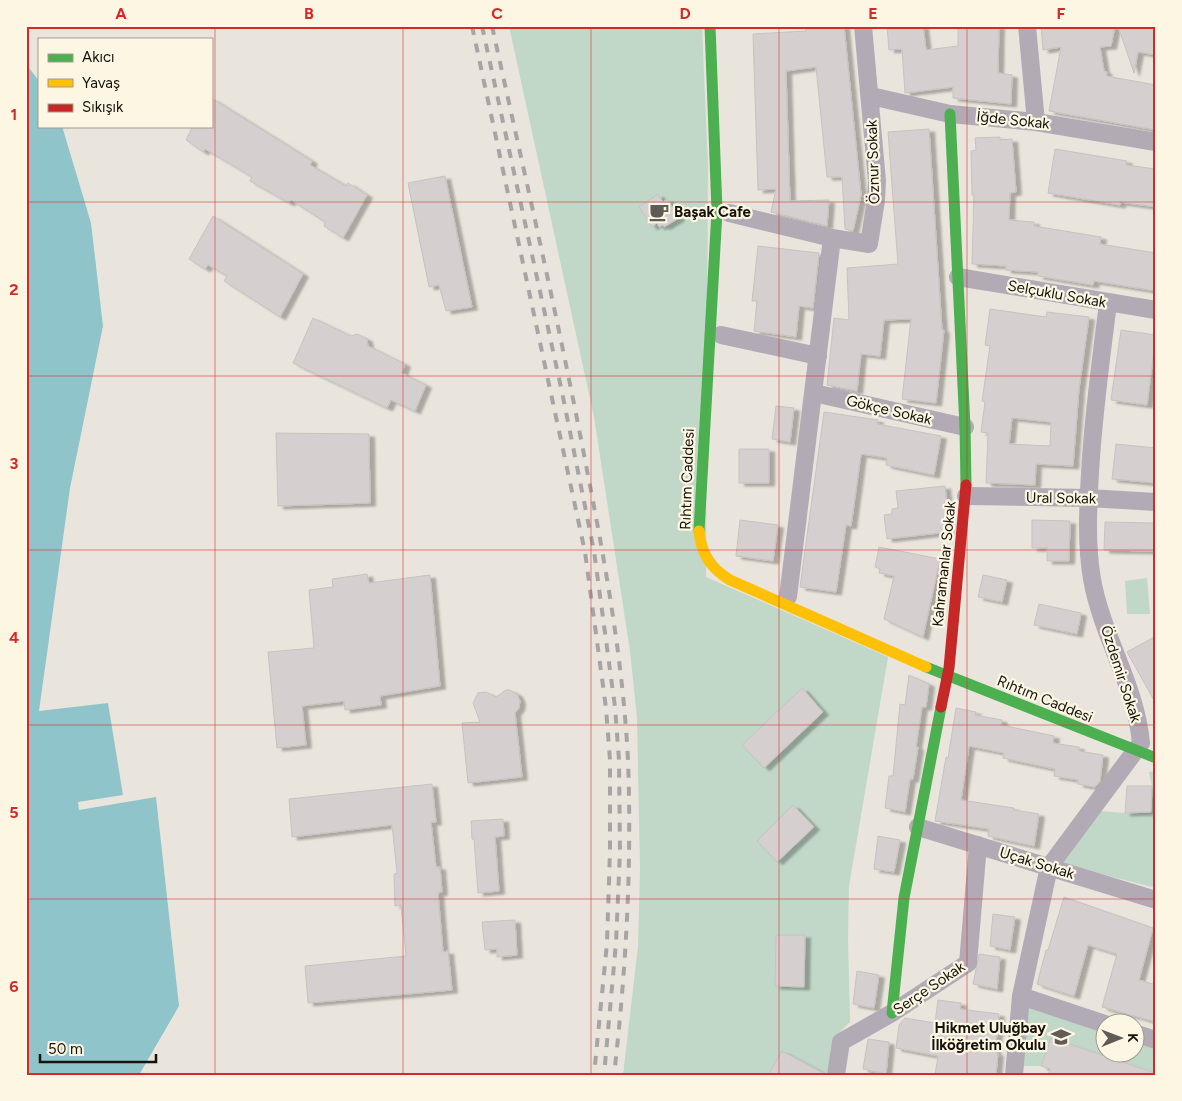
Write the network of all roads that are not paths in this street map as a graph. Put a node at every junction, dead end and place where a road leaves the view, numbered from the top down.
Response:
1 (710, 26) edge
2 (863, 26) edge
3 (1027, 26) edge
4 (871, 96) junction
5 (950, 114) junction
6 (1036, 122) junction
7 (1156, 142) edge
8 (729, 215) dead end
9 (832, 238) junction
10 (726, 253) dead end
11 (958, 277) junction
12 (1108, 303) junction
13 (1156, 310) edge
14 (721, 334) junction
15 (818, 356) junction
16 (814, 393) junction
17 (964, 427) junction
18 (966, 496) junction
19 (1088, 498) junction
20 (1156, 502) edge
21 (788, 597) junction
22 (948, 672) junction
23 (1144, 747) edge
24 (1156, 758) edge
25 (918, 827) junction
26 (978, 845) junction
27 (1049, 867) junction
28 (1156, 900) edge
29 (1021, 996) junction
30 (892, 1013) junction
31 (1094, 1020) edge
32 (1144, 1036) edge
33 (1156, 1040) edge
34 (836, 1075) edge
35 (1014, 1075) edge

1 - 22 main road, Rıhtım Caddesi
2 - 4 street, Öznur Sokak
3 - 6 street
4 - 5 street, İğde Sokak
4 - 9 street, Öznur Sokak
5 - 6 street, İğde Sokak
5 - 11 main road, Kahramanlar Sokak
6 - 7 street, İğde Sokak
8 - 9 street, Öznur Sokak
9 - 15 street
10 - 14 main road, Rıhtım Caddesi
11 - 12 street, Selçuklu Sokak
11 - 17 main road, Kahramanlar Sokak
12 - 13 street, Selçuklu Sokak
12 - 19 street, Özdemir Sokak
14 - 15 street
14 - 21 main road, Rıhtım Caddesi
15 - 16 street
16 - 17 street, Gökçe Sokak
16 - 21 street
17 - 18 main road, Kahramanlar Sokak
18 - 19 street, Ural Sokak
18 - 22 main road, Kahramanlar Sokak
19 - 20 street, Ural Sokak
19 - 23 street, Özdemir Sokak
21 - 22 main road, Rıhtım Caddesi
22 - 23 main road, Rıhtım Caddesi
22 - 25 main road, Kahramanlar Sokak
23 - 24 main road, Rıhtım Caddesi
23 - 27 street
25 - 26 street, Uçak Sokak
25 - 30 main road, Kahramanlar Sokak
26 - 27 street, Uçak Sokak
26 - 30 street, Serçe Sokak
27 - 28 street, Uçak Sokak
27 - 29 street
29 - 31 street
29 - 35 street
30 - 34 street, Serçe Sokak
32 - 33 street

